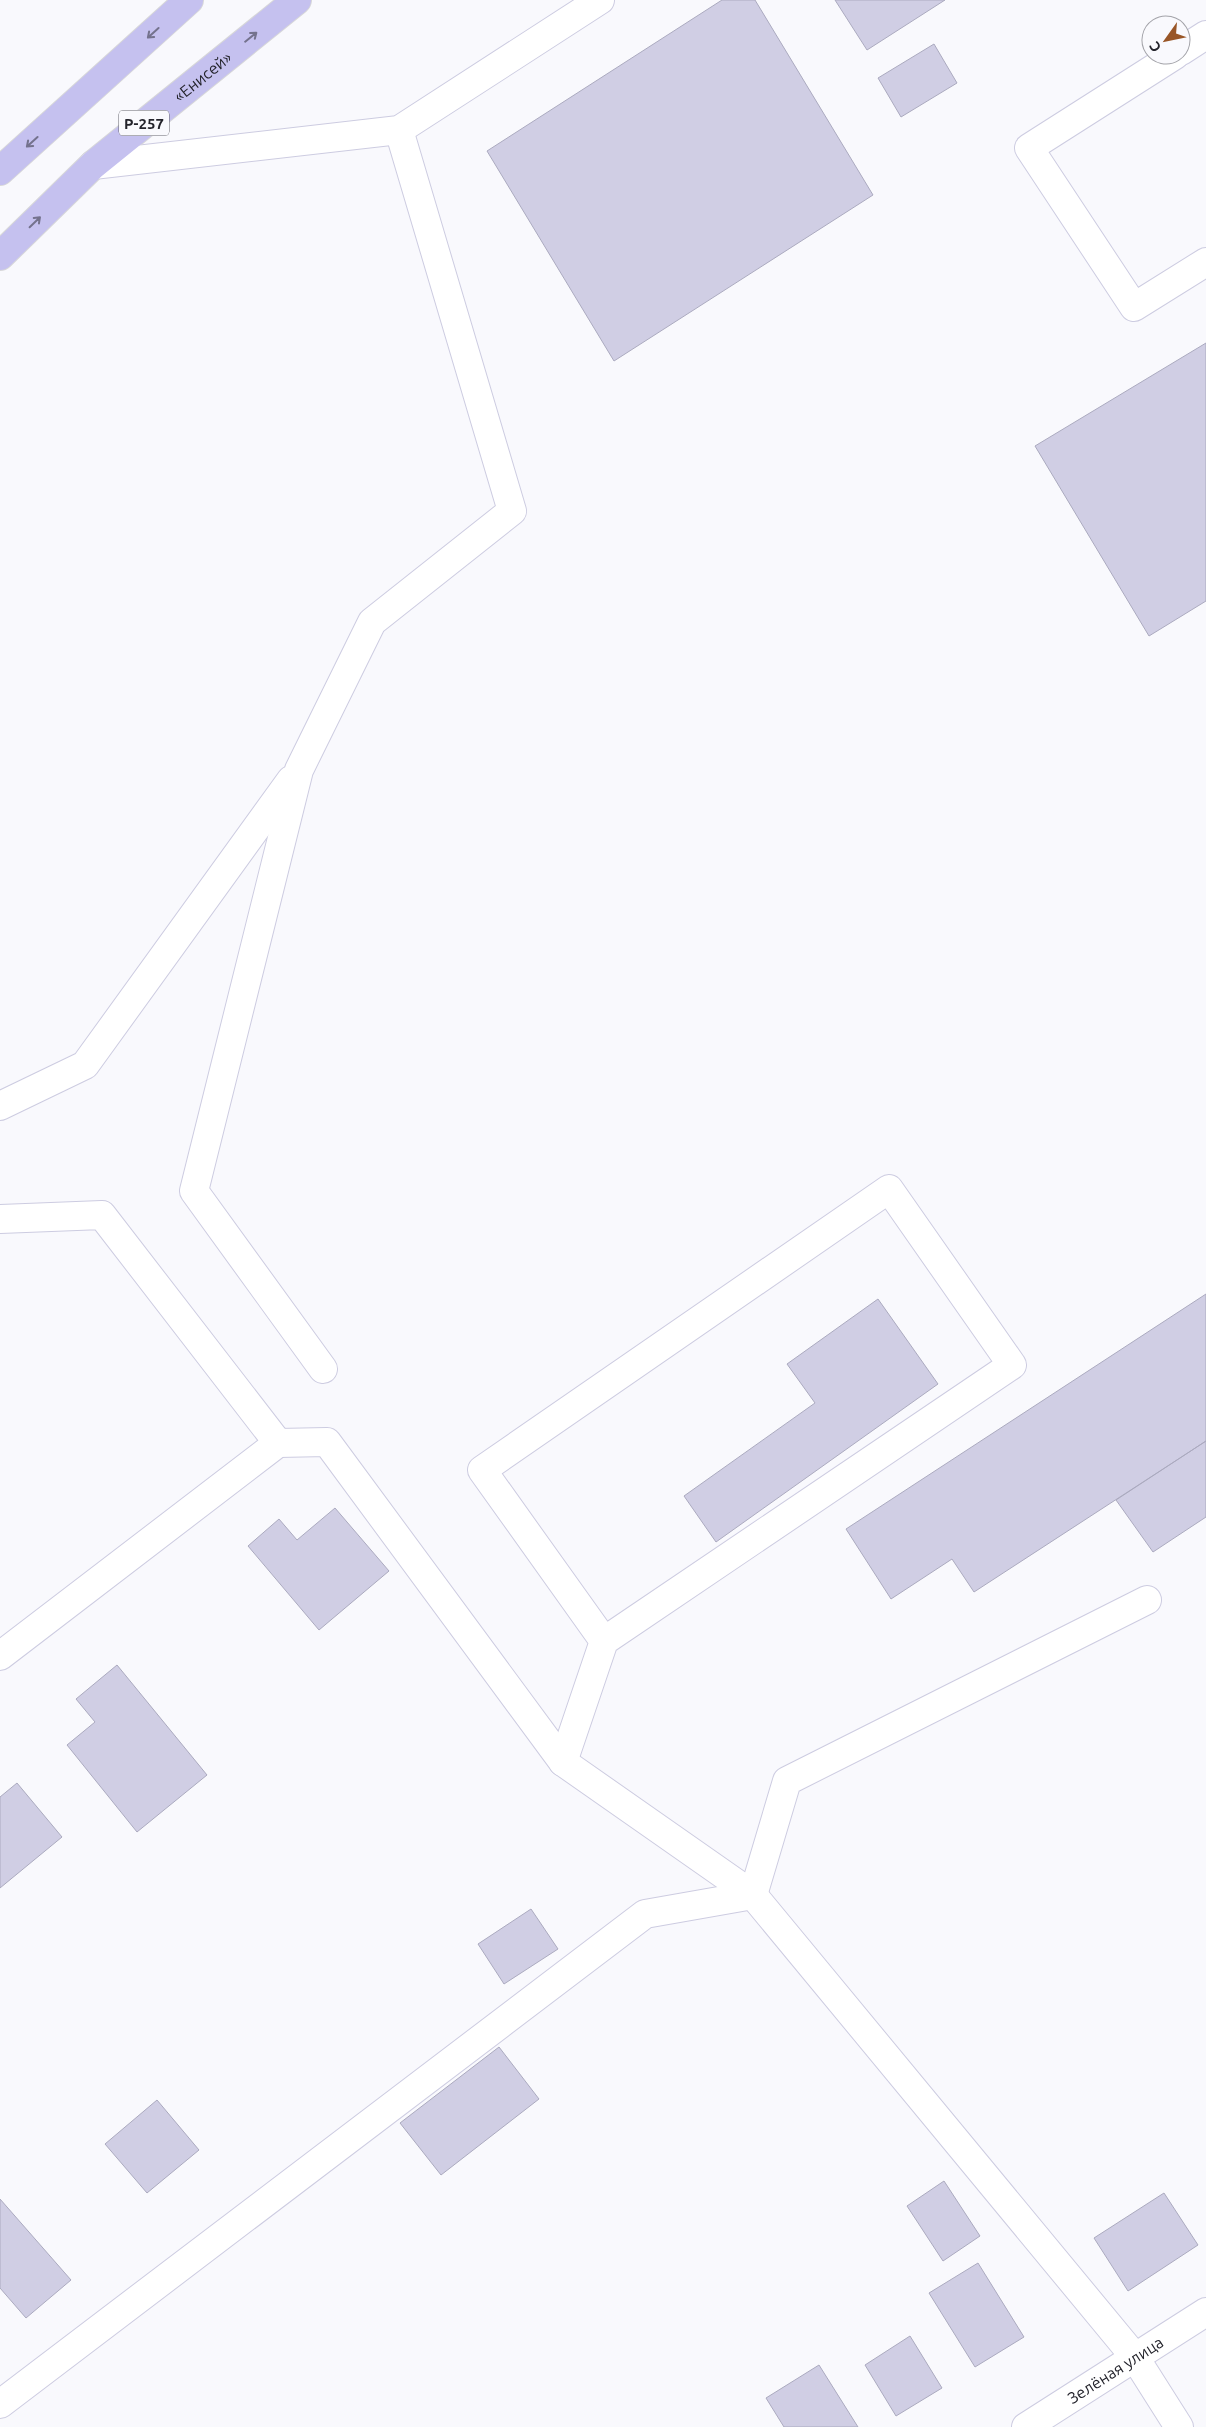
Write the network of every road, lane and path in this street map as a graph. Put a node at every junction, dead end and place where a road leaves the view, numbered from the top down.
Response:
1 (189, 0) edge
2 (297, 0) edge
3 (600, 0) edge
4 (1206, 36) edge
5 (1191, 45) edge
6 (1159, 65) edge
7 (399, 130) junction
8 (93, 165) junction
9 (0, 171) edge
10 (0, 256) edge
11 (1206, 262) edge
12 (299, 770) junction
13 (0, 1106) edge
14 (0, 1219) edge
15 (323, 1369) dead end
16 (278, 1443) junction
17 (1147, 1600) dead end
18 (604, 1642) junction
19 (0, 1656) edge
20 (563, 1762) junction
21 (753, 1895) junction
22 (1206, 2312) edge
23 (1134, 2356) junction
24 (0, 2404) edge
25 (1026, 2427) edge
26 (1179, 2427) edge

1 -> 9 highway
8 -> 2 highway, «Енисей» / Р-257
3 - 7 street
4 - 5 street
6 - 11 street
7 - 8 street
7 - 12 street
10 -> 8 highway, «Енисей» / Р-257
12 - 13 street
12 - 15 street
14 - 16 street
16 - 19 street
16 - 20 street
17 - 21 street
18 - 18 street
18 - 20 street
20 - 21 street
21 - 23 street
21 - 24 street
22 - 23 street, Зелёная улица
23 - 25 street, Зелёная улица
23 - 26 street

